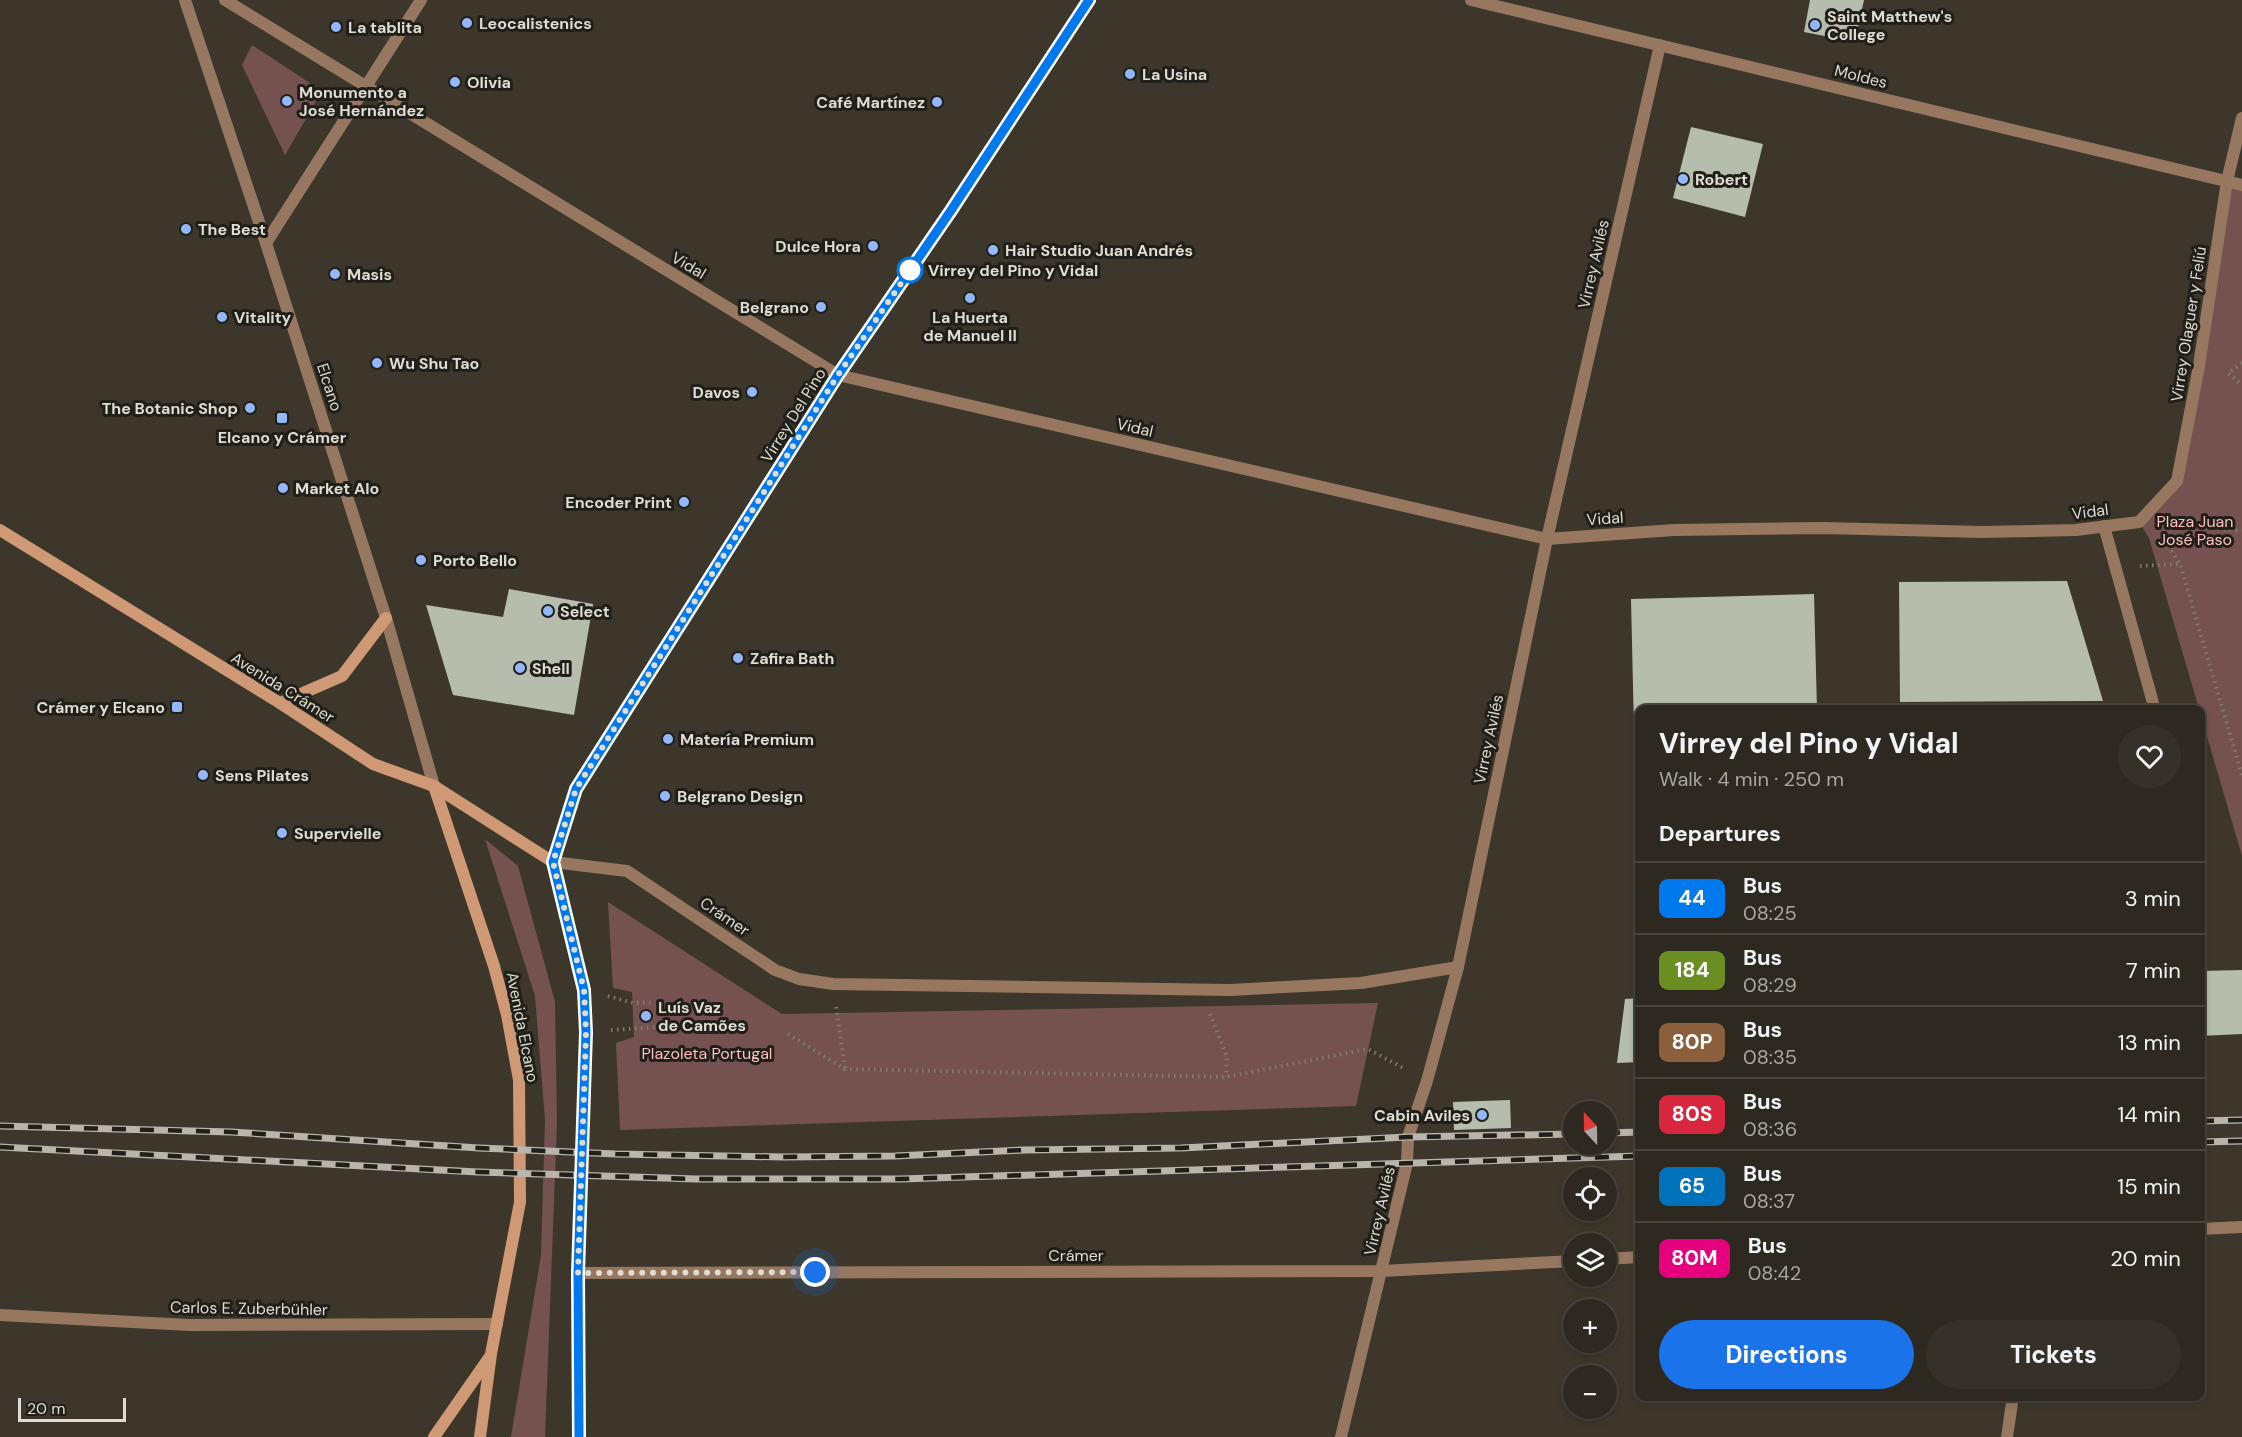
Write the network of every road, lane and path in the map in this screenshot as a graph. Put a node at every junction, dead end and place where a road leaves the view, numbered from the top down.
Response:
1 (185, 0) edge
2 (225, 0) edge
3 (421, 0) edge
4 (1089, 0) edge
5 (1472, 0) edge
6 (1660, 45) junction
7 (366, 87) junction
8 (2242, 118) edge
9 (2227, 181) junction
10 (2242, 185) edge
11 (266, 243) junction
12 (2242, 363) edge
13 (838, 375) junction
14 (2242, 385) edge
15 (2146, 522) junction
16 (2104, 526) junction
17 (0, 530) edge
18 (2242, 531) edge
19 (1547, 539) junction
20 (2180, 564) junction
21 (2115, 568) junction
22 (386, 618) junction
23 (280, 703) junction
24 (2154, 705) edge
25 (2236, 756) junction
26 (2242, 756) edge
27 (2242, 776) edge
28 (434, 786) junction
29 (553, 862) junction
30 (1458, 967) junction
31 (833, 984) junction
32 (656, 1002) dead end
33 (633, 1003) dead end
34 (1207, 1006) dead end
35 (659, 1027) dead end
36 (634, 1028) dead end
37 (788, 1034) dead end
38 (845, 1069) junction
39 (1226, 1077) junction
40 (1427, 1081) junction
41 (2242, 1227) edge
42 (2205, 1229) edge
43 (1635, 1257) edge
44 (1617, 1258) edge
45 (1563, 1262) edge
46 (1382, 1271) junction
47 (578, 1273) junction
48 (0, 1315) edge
49 (497, 1324) junction
50 (491, 1354) junction
51 (2012, 1401) edge
52 (434, 1437) edge
53 (480, 1437) edge
54 (579, 1437) edge
55 (1341, 1437) edge
56 (2007, 1437) edge

1 - 11 street, Elcano
2 - 7 street, Vidal
3 - 7 street
4 - 13 street, Virrey Del Pino
5 - 6 street, Moldes
6 - 9 street, Moldes
6 - 19 street, Virrey Avilés
7 - 11 street
7 - 13 street, Vidal
8 - 9 street, Virrey Olaguer y Feliú
9 - 10 street, Moldes
9 - 15 street, Virrey Olaguer y Feliú
11 - 22 street, Elcano
12 - 14 path
13 - 19 street, Vidal
13 - 29 street, Virrey Del Pino
15 - 16 street, Vidal
15 - 18 path
15 - 20 path
16 - 19 street, Vidal
16 - 21 street
17 - 23 main road, Avenida Crámer
19 - 30 street, Virrey Avilés
20 - 21 path
20 - 25 path
21 - 24 street
22 - 23 main road
22 - 28 street, Elcano
23 - 28 main road, Avenida Crámer
25 - 26 path
25 - 27 path
28 - 29 main road, Avenida Crámer
28 - 49 main road, Avenida Elcano
29 - 31 street, Crámer
29 - 47 main road
30 - 31 street, Crámer
30 - 40 street, Virrey Avilés
31 - 38 path
32 - 33 path
34 - 39 path
35 - 36 path
37 - 38 path
38 - 39 path
39 - 40 path
40 - 46 street, Virrey Avilés
41 - 42 street
43 - 44 street
45 - 46 street, Crámer
46 - 47 street, Crámer
46 - 55 street, Virrey Avilés
47 - 54 main road
48 - 49 street, Carlos E. Zuberbühler
49 - 50 main road, Avenida Elcano
50 - 52 main road
50 - 53 main road, Avenida Elcano
51 - 56 street

